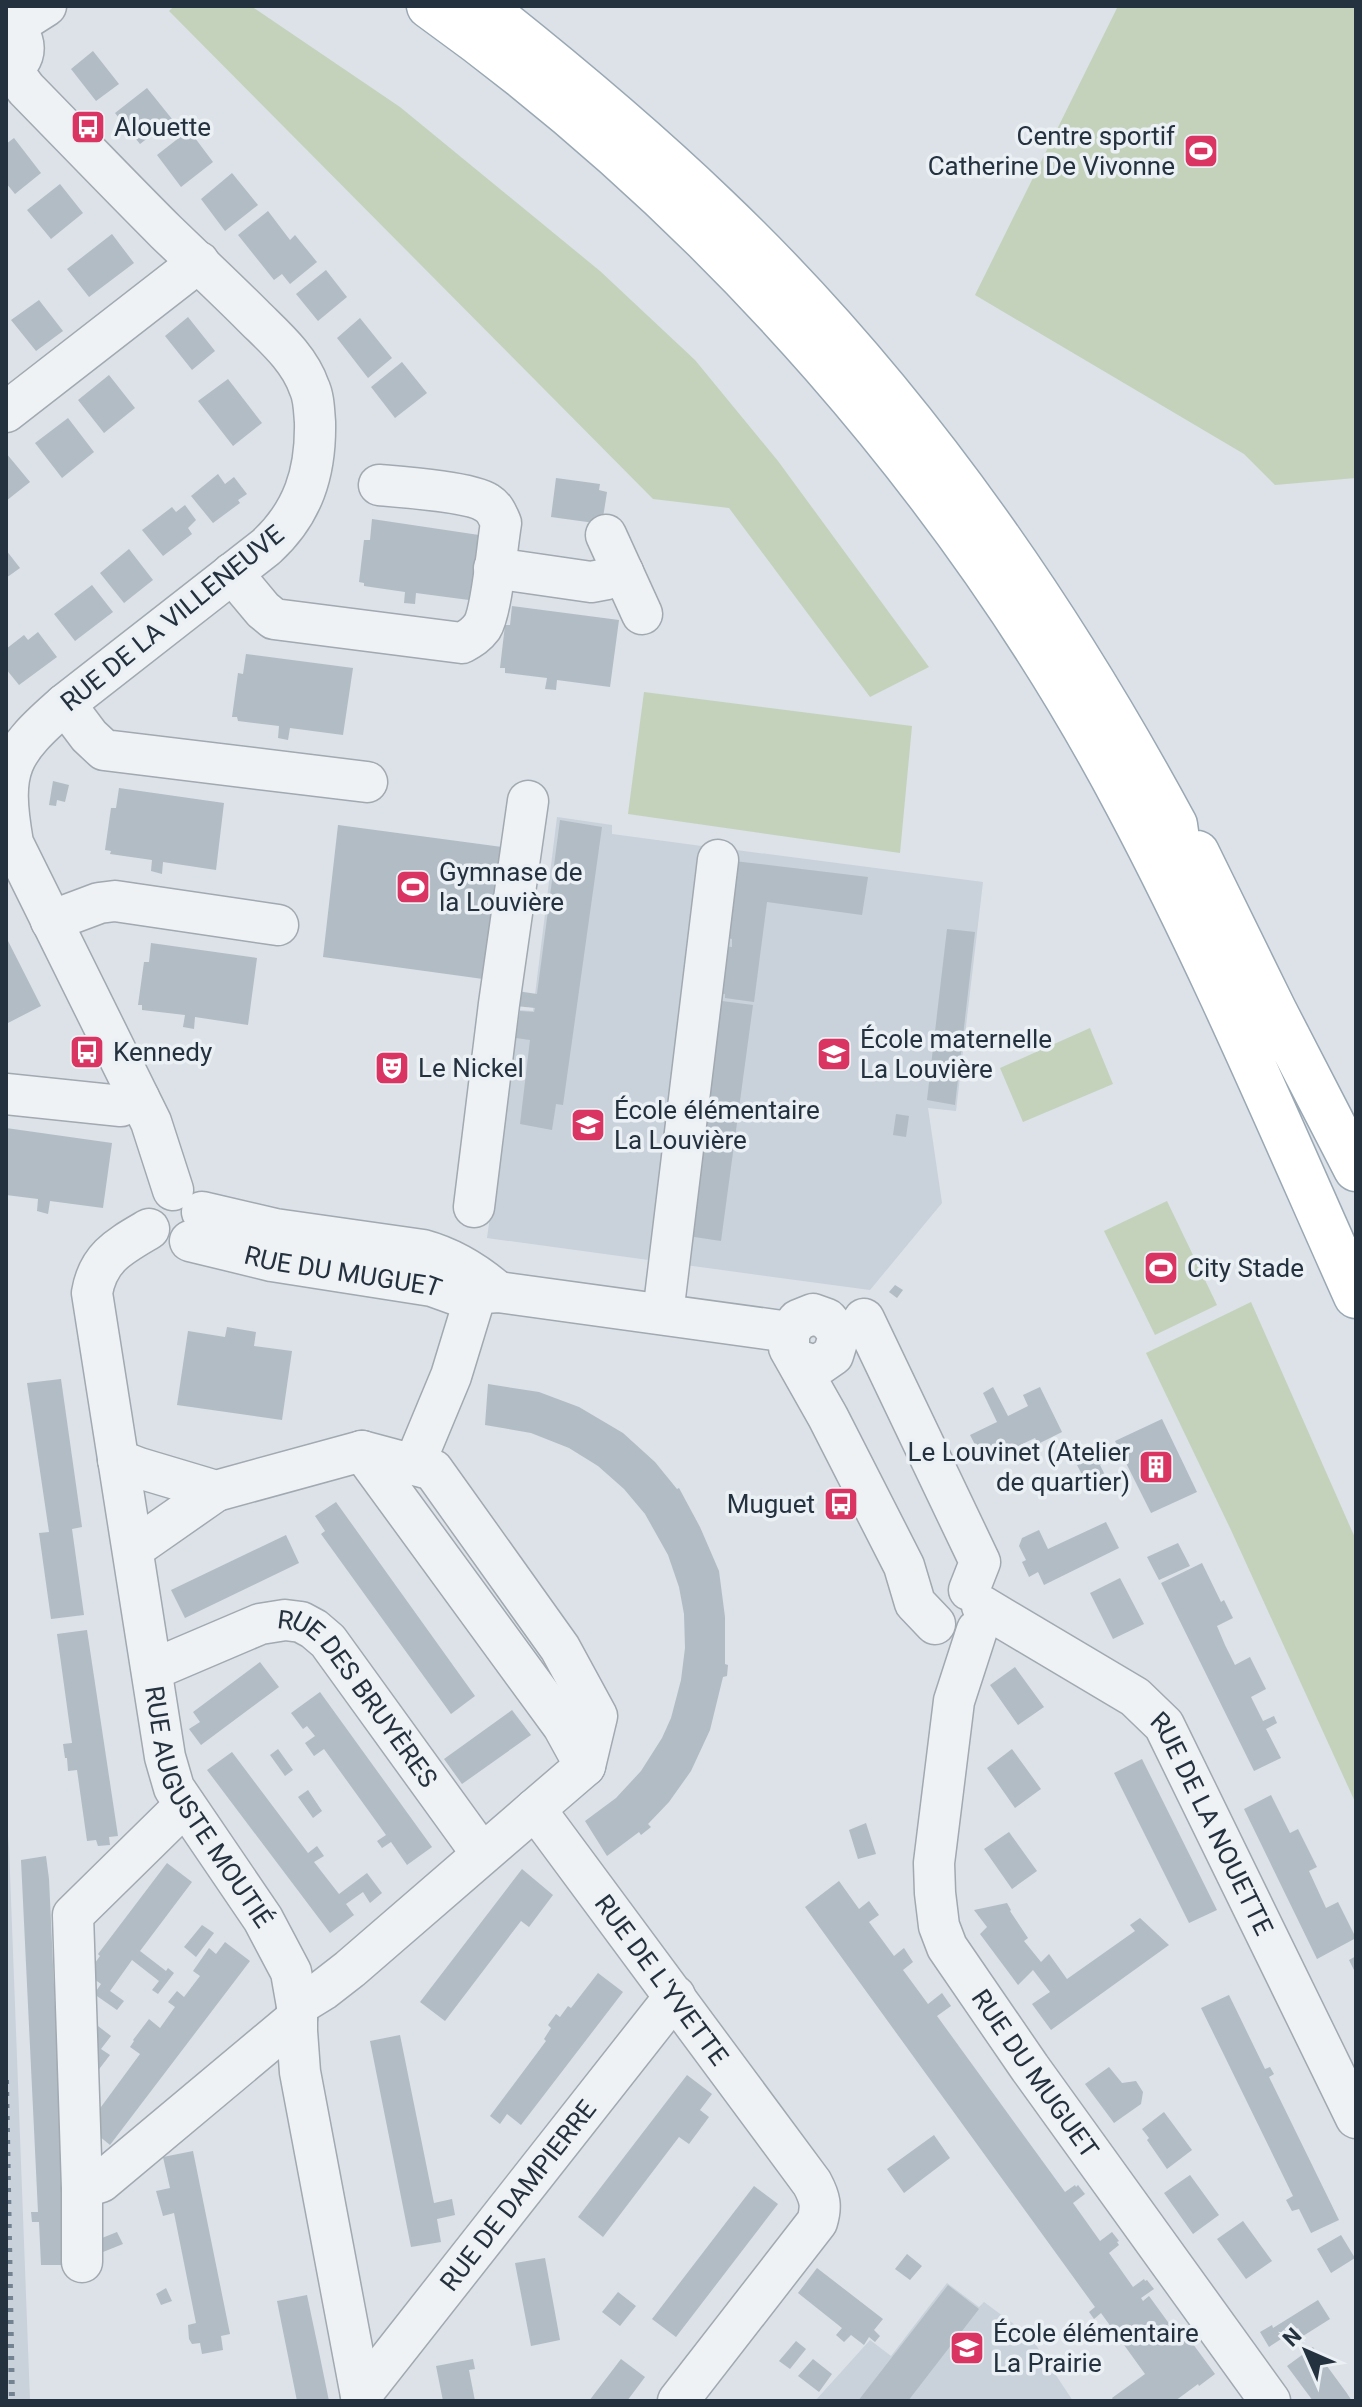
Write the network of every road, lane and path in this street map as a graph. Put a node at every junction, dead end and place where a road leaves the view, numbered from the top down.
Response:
1 (46, 6) edge
2 (429, 6) edge
3 (482, 6) edge
4 (10, 26) edge
5 (9, 71) edge
6 (199, 262) junction
7 (6, 412) edge
8 (379, 485) dead end
9 (606, 535) dead end
10 (494, 568) junction
11 (623, 572) junction
12 (232, 573) junction
13 (642, 614) dead end
14 (65, 704) junction
15 (11, 751) edge
16 (367, 782) dead end
17 (528, 801) dead end
18 (1175, 825) junction
19 (718, 860) dead end
20 (51, 921) junction
21 (278, 925) dead end
22 (6, 1094) edge
23 (139, 1098) junction
24 (1356, 1169) edge
25 (474, 1207) dead end
26 (188, 1214) junction
27 (1356, 1229) edge
28 (487, 1293) junction
29 (1356, 1296) edge
30 (663, 1314) junction
31 (864, 1319) dead end
32 (362, 1451) junction
33 (118, 1460) junction
34 (414, 1465) junction
35 (216, 1491) junction
36 (133, 1549) junction
37 (958, 1612) junction
38 (152, 1670) junction
39 (585, 1766) junction
40 (185, 1805) junction
41 (535, 1809) junction
42 (482, 1854) junction
43 (675, 1996) junction
44 (297, 2012) junction
45 (1356, 2118) edge
46 (82, 2188) junction
47 (82, 2262) dead end
48 (362, 2398) edge
49 (678, 2401) edge
50 (1270, 2401) edge

1 - 4 street
2 - 29 main road
3 - 18 main road
4 - 5 street
5 - 6 street, RUE DE LA VILLENEUVE
6 - 7 street
6 - 12 street, RUE DE LA VILLENEUVE
8 - 10 street
9 - 11 street
10 - 11 street
10 - 12 street
11 - 13 street
12 - 14 street, RUE DE LA VILLENEUVE
14 - 15 street, RUE DE LA VILLENEUVE
14 - 16 street
15 - 20 street, RUE DE LA VILLENEUVE
17 - 25 street
18 - 24 main road
18 - 27 main road
19 - 30 street
20 - 21 street
20 - 23 street, RUE DE LA VILLENEUVE
22 - 23 street
23 - 26 street, RUE DE LA VILLENEUVE
26 - 28 street, RUE DU MUGUET
26 - 33 street, RUE AUGUSTE MOUTIÉ
28 - 30 street, RUE DU MUGUET
28 - 34 street
30 - 37 street, RUE DU MUGUET
31 - 37 street
32 - 34 street
32 - 35 street
32 - 39 street
33 - 35 street
33 - 36 street, RUE AUGUSTE MOUTIÉ
34 - 39 street
35 - 36 street
36 - 38 street, RUE AUGUSTE MOUTIÉ
37 - 45 street, RUE DE LA NOUETTE
37 - 50 street, RUE DU MUGUET
38 - 40 street, RUE AUGUSTE MOUTIÉ
38 - 42 street, RUE DES BRUYÈRES
39 - 41 street
40 - 44 street, RUE AUGUSTE MOUTIÉ
40 - 46 street
41 - 42 street
41 - 43 street, RUE DE L'YVETTE
42 - 44 street
43 - 48 street, RUE DE DAMPIERRE
43 - 49 street, RUE DE L'YVETTE
44 - 46 street
44 - 48 street, RUE AUGUSTE MOUTIÉ
46 - 47 street

